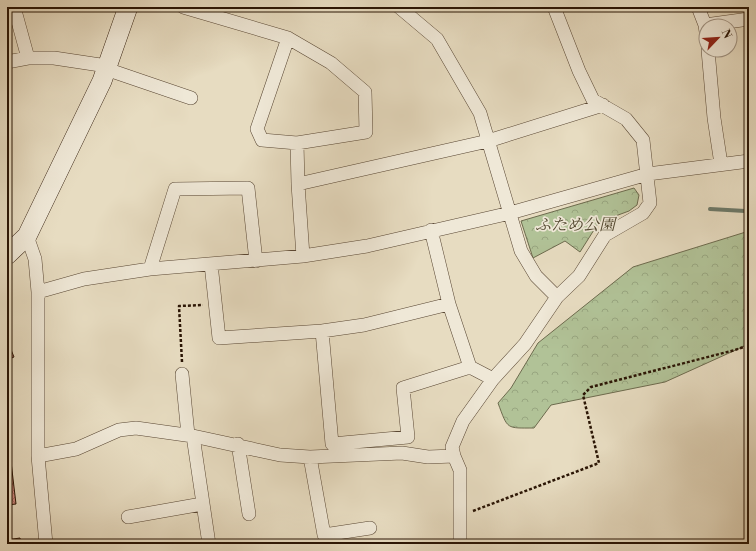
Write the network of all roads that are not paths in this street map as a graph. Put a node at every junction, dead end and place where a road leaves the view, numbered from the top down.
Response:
1 (14, 7) edge
2 (128, 7) edge
3 (183, 7) edge
4 (399, 7) edge
5 (554, 7) edge
6 (698, 7) edge
7 (702, 18) edge
8 (749, 19) edge
9 (738, 22) edge
10 (288, 38) junction
11 (28, 58) junction
12 (709, 58) edge
13 (7, 62) edge
14 (107, 68) junction
15 (191, 98) dead end
16 (603, 105) junction
17 (488, 141) junction
18 (297, 143) junction
19 (749, 161) edge
20 (721, 164) junction
21 (648, 174) junction
22 (298, 184) junction
23 (510, 213) junction
24 (431, 230) junction
25 (27, 236) junction
26 (7, 256) edge
27 (303, 256) junction
28 (256, 260) junction
29 (211, 264) junction
30 (150, 269) junction
31 (38, 292) junction
32 (557, 297) junction
33 (449, 304) junction
34 (322, 331) junction
35 (470, 367) junction
36 (182, 374) road end
37 (493, 379) junction
38 (190, 435) junction
39 (238, 444) junction
40 (38, 456) junction
41 (454, 456) junction
42 (310, 457) junction
43 (202, 504) junction
44 (249, 514) dead end
45 (128, 517) dead end
46 (370, 528) dead end
47 (46, 544) edge
48 (209, 544) edge
49 (460, 544) edge

1 - 11 street
2 - 14 street
3 - 10 street
4 - 17 street
5 - 16 street
6 - 7 street
8 - 9 street
10 - 18 street
10 - 18 street
11 - 13 street
11 - 14 street
12 - 20 street
14 - 15 street
14 - 25 street
16 - 17 street
16 - 21 street
17 - 22 street
17 - 23 street
18 - 22 street
19 - 20 street
20 - 21 street
21 - 23 street
21 - 32 street
22 - 27 street
23 - 24 street
23 - 32 street
24 - 27 street
24 - 33 street
25 - 26 street
25 - 31 street
27 - 28 street
28 - 29 street
28 - 30 street
29 - 30 street
29 - 34 street
30 - 31 street
31 - 40 street
32 - 37 street
33 - 34 street
33 - 35 street
34 - 35 street
35 - 37 street
36 - 38 street
37 - 41 street
38 - 39 street
38 - 40 street
38 - 43 street
39 - 42 street
39 - 44 street
40 - 47 street
41 - 42 street
41 - 49 street
42 - 46 street
43 - 45 street
43 - 48 street

